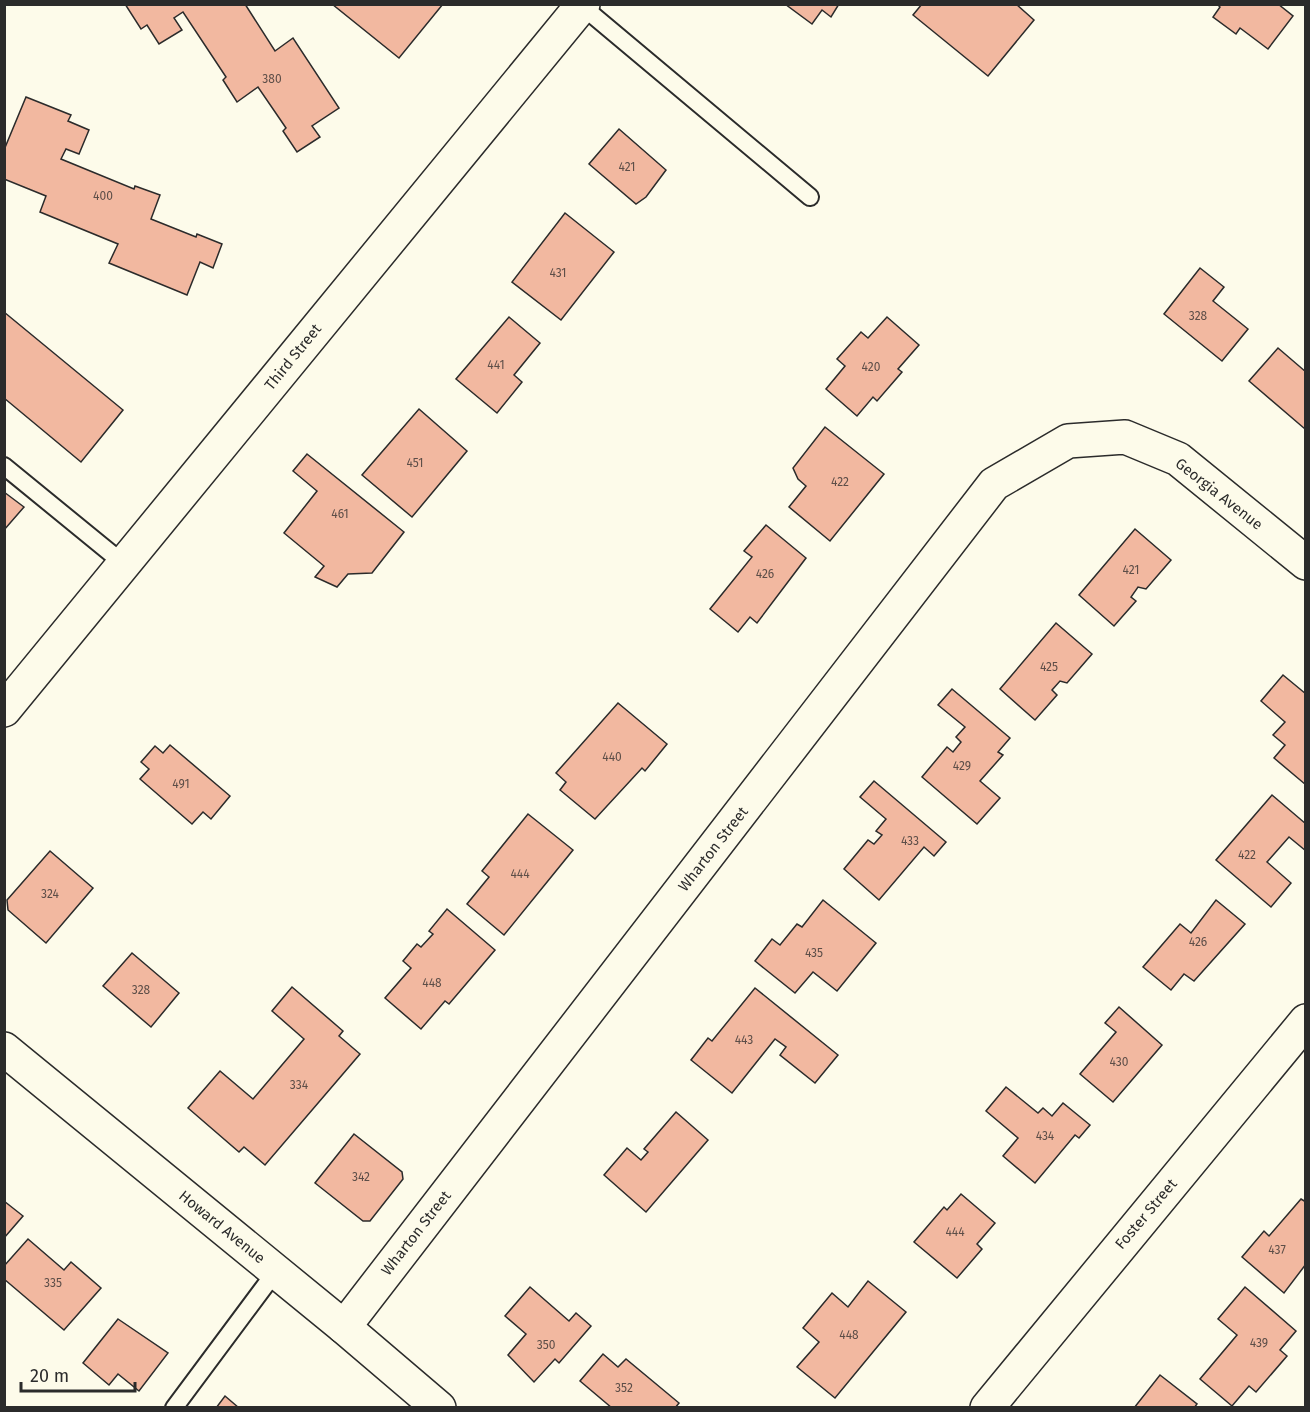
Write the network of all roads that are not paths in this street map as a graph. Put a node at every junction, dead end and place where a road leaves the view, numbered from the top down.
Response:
1 (582, 5) edge
2 (810, 197) dead end
3 (1125, 436) joint
4 (4, 466) edge
5 (1305, 563) edge
6 (124, 564) junction
7 (4, 710) edge
8 (1305, 1021) edge
9 (4, 1049) edge
10 (276, 1271) junction
11 (344, 1327) junction
12 (174, 1407) edge
13 (439, 1407) edge
14 (987, 1407) edge

1 - 2 lane
1 - 6 street, Third Street
3 - 5 street, Georgia Avenue
3 - 11 street, Wharton Street
4 - 6 lane
6 - 7 street, Third Street
8 - 14 street, Foster Street
9 - 10 street, Howard Avenue
10 - 11 street, Howard Avenue
10 - 12 lane
11 - 13 street, Howard Avenue

